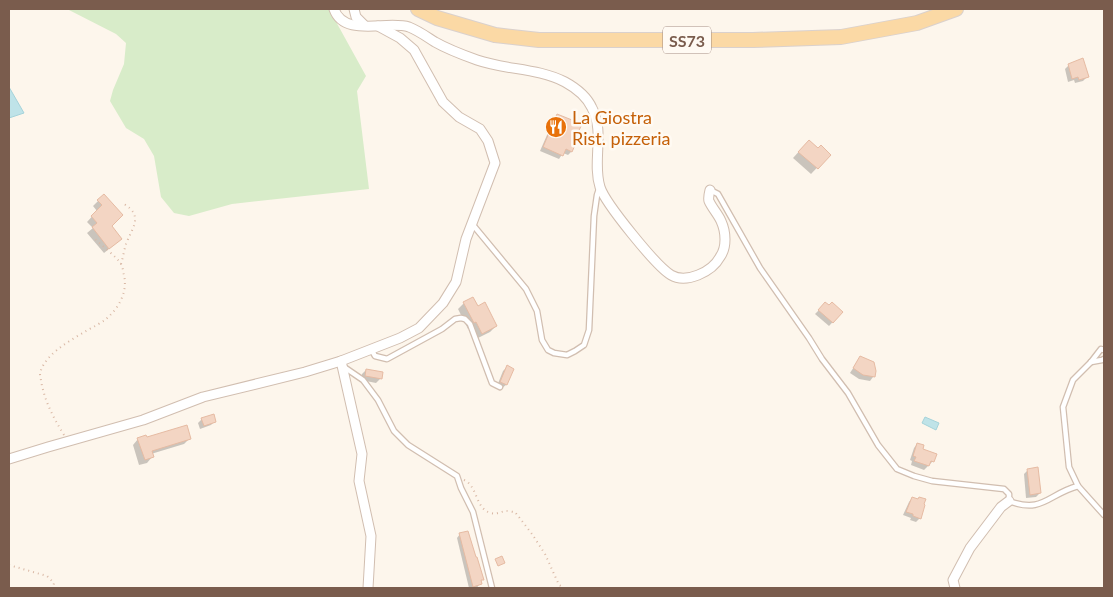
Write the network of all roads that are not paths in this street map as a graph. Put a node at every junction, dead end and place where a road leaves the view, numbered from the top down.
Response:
1 (334, 9) edge
2 (354, 9) edge
3 (418, 9) edge
4 (956, 9) edge
5 (364, 25) junction
6 (378, 26) junction
7 (600, 187) junction
8 (710, 190) joint
9 (472, 224) junction
10 (370, 349) junction
11 (1104, 350) edge
12 (1104, 359) edge
13 (1091, 362) junction
14 (342, 364) junction
15 (500, 387) dead end
16 (9, 459) edge
17 (1078, 486) junction
18 (1009, 501) junction
19 (1104, 515) edge
20 (368, 588) edge
21 (492, 588) edge
22 (955, 588) edge

1 - 5 street
2 - 5 street
3 - 4 main road, SS73
5 - 6 street
6 - 7 street
6 - 9 street
7 - 8 street
7 - 9 lane
8 - 18 lane
9 - 10 street
10 - 14 street
10 - 15 lane
11 - 13 lane
12 - 13 lane
13 - 17 lane
14 - 16 street
14 - 20 street
14 - 21 lane
17 - 18 lane
17 - 19 lane
18 - 22 street

